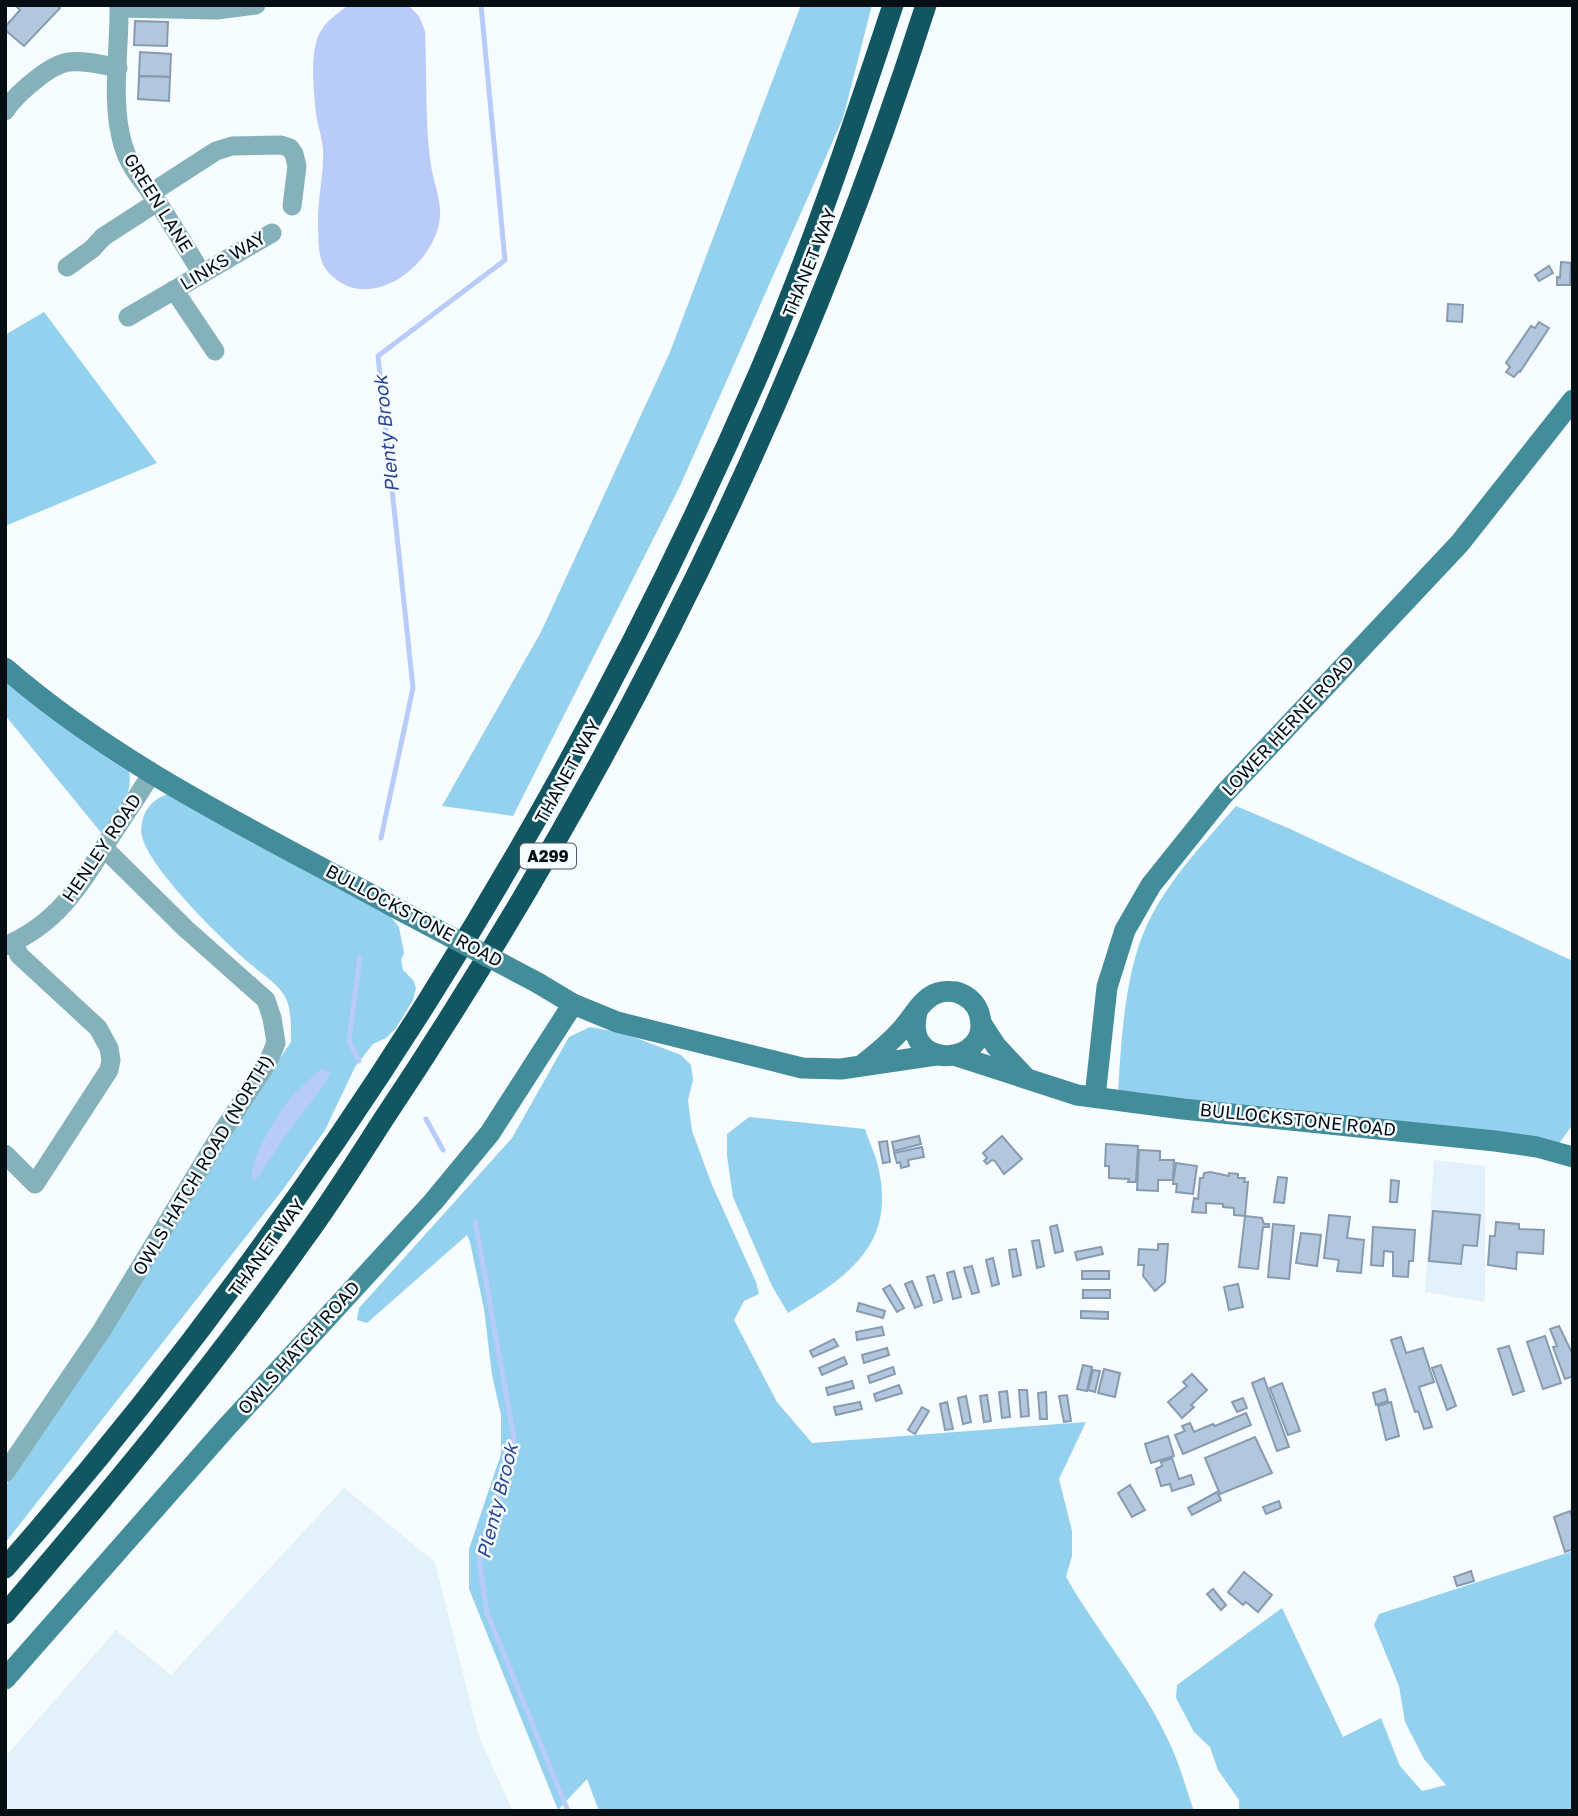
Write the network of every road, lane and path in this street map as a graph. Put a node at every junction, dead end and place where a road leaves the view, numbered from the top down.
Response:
1 (256, 5) edge
2 (892, 5) edge
3 (926, 5) edge
4 (119, 7) edge
5 (118, 68) junction
6 (5, 111) edge
7 (154, 197) junction
8 (292, 206) dead end
9 (272, 233) dead end
10 (67, 267) dead end
11 (202, 274) junction
12 (174, 290) junction
13 (128, 317) dead end
14 (215, 351) dead end
15 (1573, 400) edge
16 (5, 668) edge
17 (152, 773) junction
18 (104, 848) junction
19 (9, 944) edge
20 (573, 1004) junction
21 (918, 1009) junction
22 (981, 1023) junction
23 (947, 1055) junction
24 (861, 1066) junction
25 (1025, 1077) junction
26 (1095, 1097) junction
27 (5, 1154) edge
28 (1573, 1157) edge
29 (5, 1473) edge
30 (5, 1568) edge
31 (5, 1614) edge
32 (5, 1679) edge

1 - 4 street
2 - 30 highway, THANET WAY / A299
3 - 31 highway, THANET WAY / A299
4 - 5 street, GREEN LANE
5 - 6 street
5 - 7 street, GREEN LANE
7 - 8 street
7 - 10 street
7 - 11 street, GREEN LANE
9 - 11 street, LINKS WAY
11 - 12 street, LINKS WAY
12 - 13 street, LINKS WAY
12 - 14 street, LINKS WAY
15 - 26 street, LOWER HERNE ROAD
16 - 17 street, BULLOCKSTONE ROAD
17 - 18 street, HENLEY ROAD
17 - 20 street, BULLOCKSTONE ROAD, bridge
18 - 19 street, HENLEY ROAD
18 - 29 street, OWLS HATCH ROAD (NORTH)
19 - 27 street, HENLEY ROAD
20 - 24 street, BULLOCKSTONE ROAD
20 - 32 street, OWLS HATCH ROAD
21 - 22 street, BULLOCKSTONE ROAD
21 - 23 street
21 - 24 street, BULLOCKSTONE ROAD
22 - 23 street
22 - 25 street, BULLOCKSTONE ROAD
23 - 24 street, BULLOCKSTONE ROAD
23 - 25 street, BULLOCKSTONE ROAD
25 - 26 street, BULLOCKSTONE ROAD
26 - 28 street, BULLOCKSTONE ROAD

